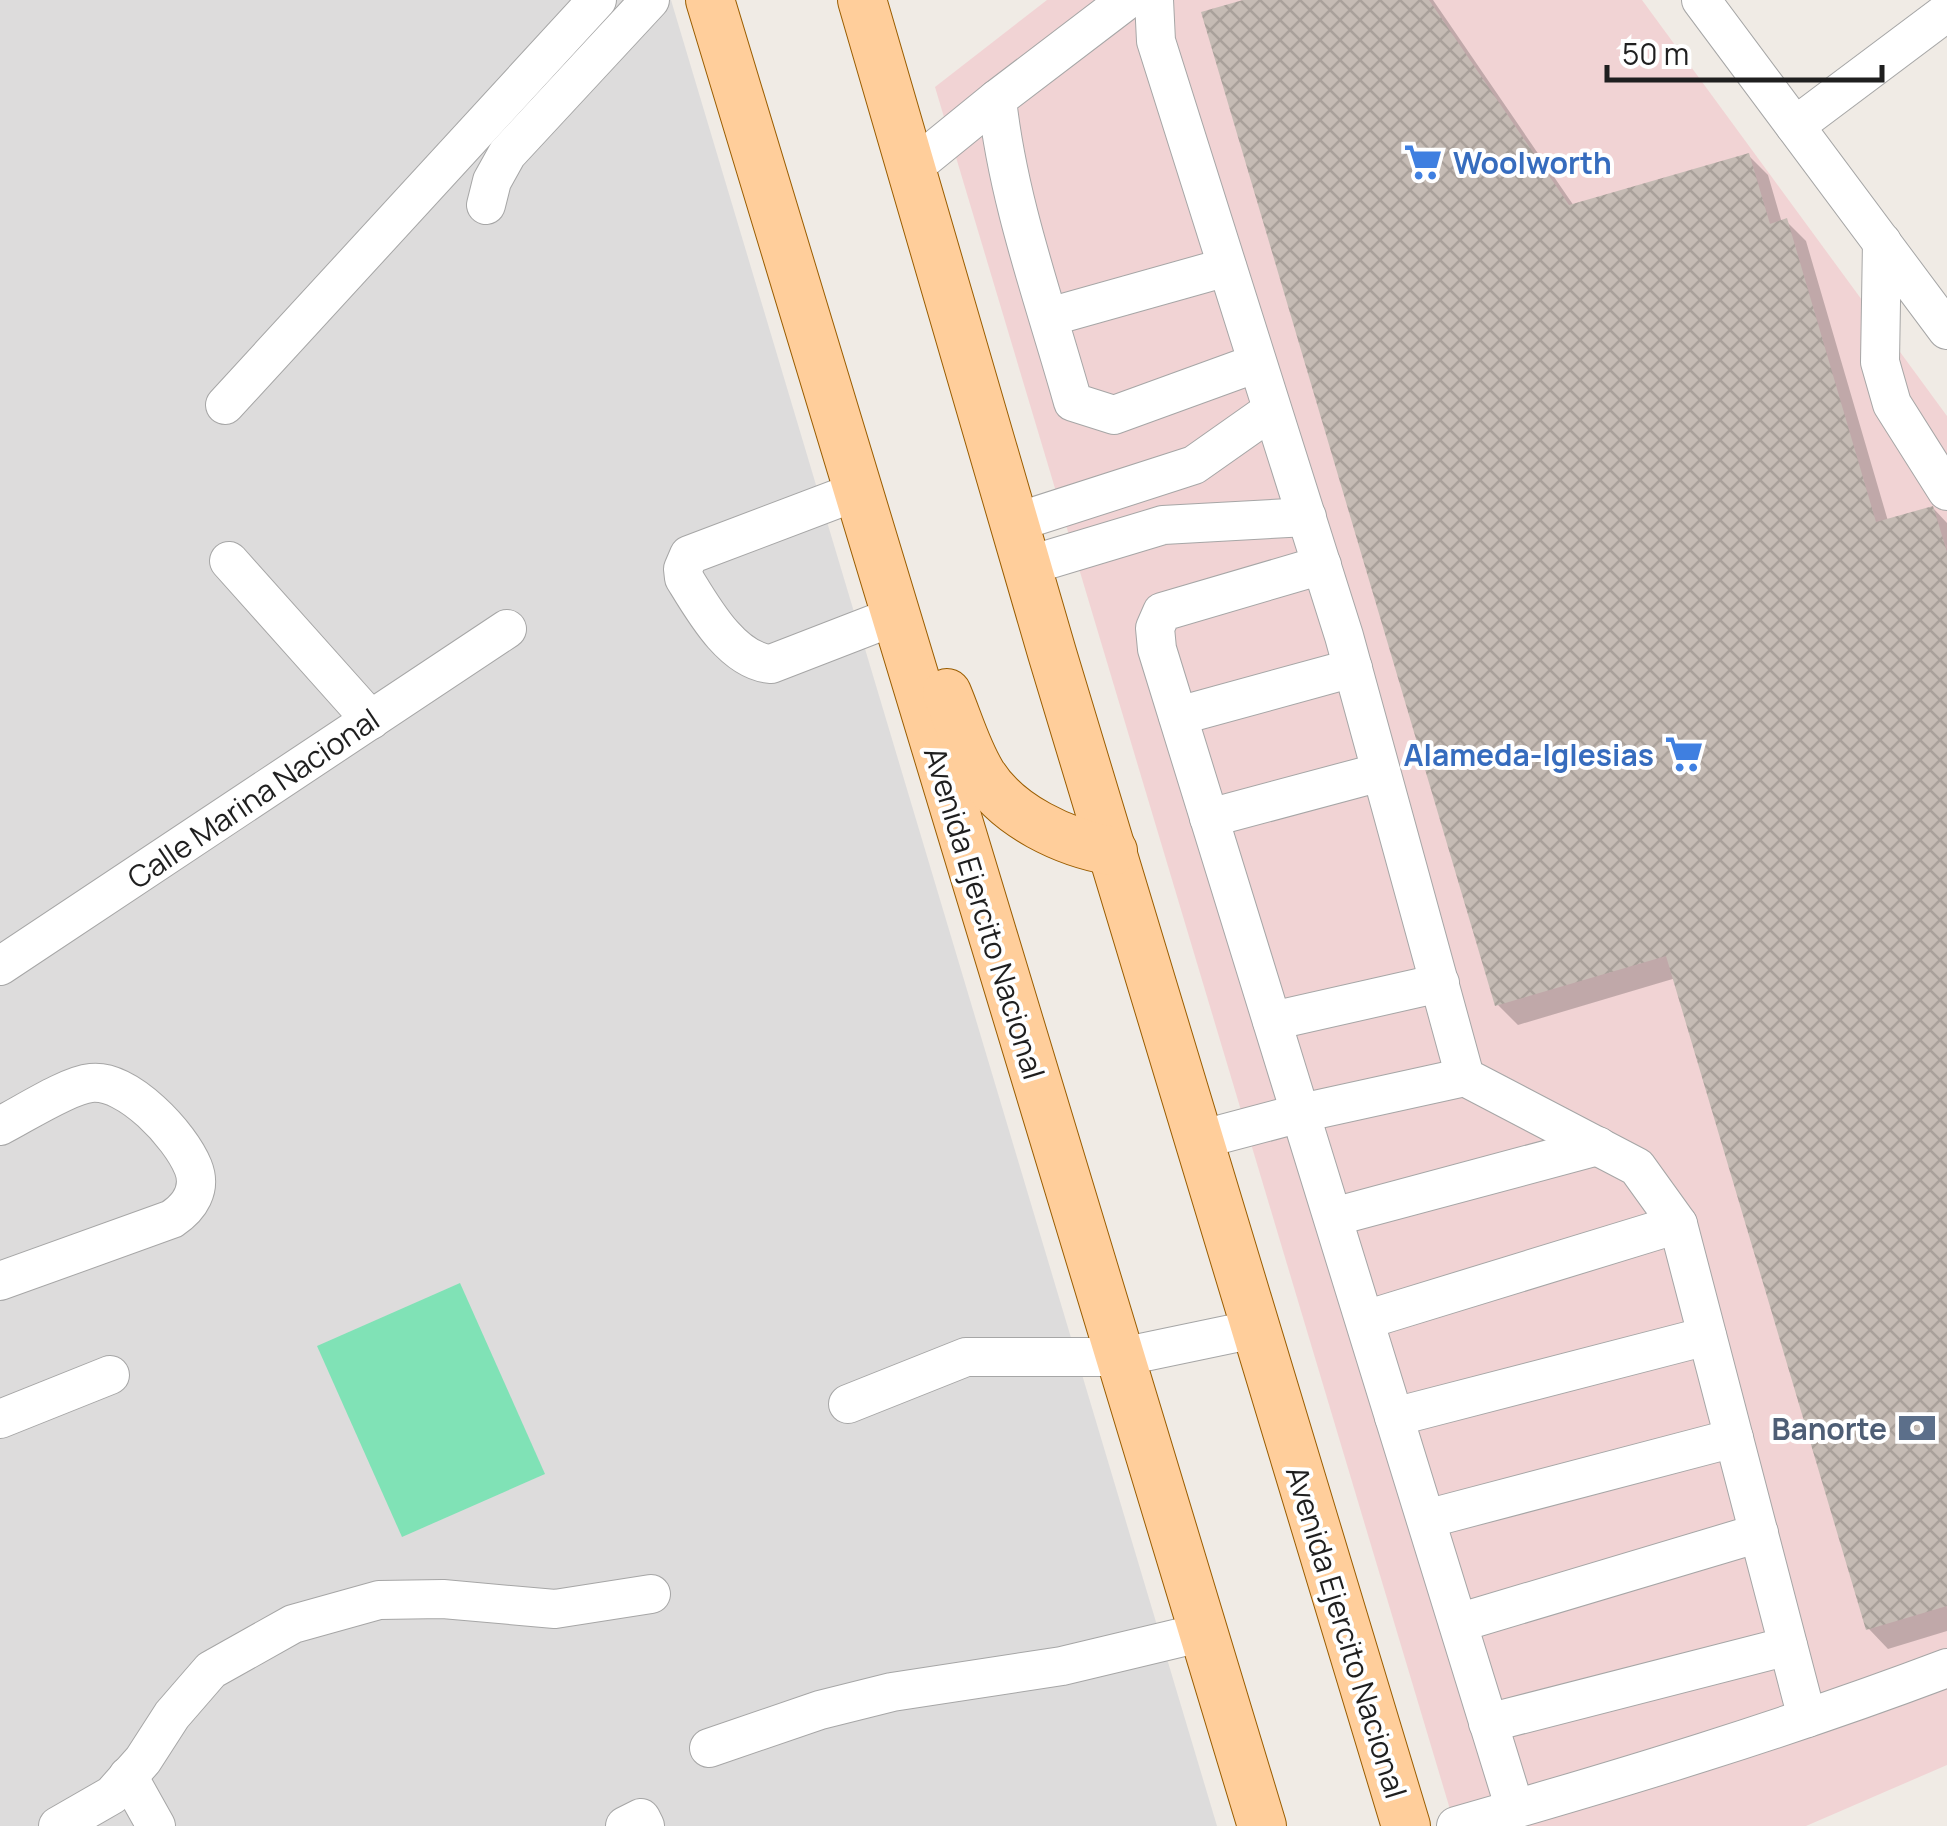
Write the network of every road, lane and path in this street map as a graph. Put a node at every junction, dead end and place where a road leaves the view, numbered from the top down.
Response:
1 (598, 0) edge
2 (650, 0) edge
3 (710, 0) edge
4 (862, 0) edge
5 (1128, 0) edge
6 (1154, 0) edge
7 (1701, 0) edge
8 (1947, 12) edge
9 (996, 99) junction
10 (1795, 126) junction
11 (911, 169) junction
12 (486, 206) dead end
13 (1882, 242) junction
14 (1227, 267) junction
15 (1049, 317) junction
16 (1947, 330) edge
17 (1257, 363) junction
18 (225, 405) dead end
19 (1272, 410) junction
20 (1947, 490) edge
21 (858, 491) junction
22 (1306, 518) junction
23 (1020, 545) junction
24 (230, 562) dead end
25 (1322, 565) junction
26 (895, 616) junction
27 (507, 629) dead end
28 (1353, 668) junction
29 (912, 674) junction
30 (1178, 716) junction
31 (371, 720) junction
32 (1381, 772) junction
33 (1210, 818) junction
34 (1113, 851) junction
35 (0, 966) edge
36 (1440, 984) junction
37 (1272, 1021) junction
38 (1466, 1077) junction
39 (1301, 1113) junction
40 (0, 1126) edge
41 (1199, 1140) junction
42 (1598, 1146) junction
43 (1332, 1217) junction
44 (1678, 1224) junction
45 (0, 1281) edge
46 (1365, 1320) junction
47 (1256, 1329) junction
48 (1707, 1336) junction
49 (1121, 1357) junction
50 (110, 1375) dead end
51 (848, 1404) dead end
52 (1394, 1417) junction
53 (0, 1419) edge
54 (1734, 1438) junction
55 (1426, 1519) junction
56 (1759, 1533) junction
57 (651, 1594) dead end
58 (1458, 1624) junction
59 (1204, 1632) junction
60 (1788, 1646) junction
61 (1947, 1668) edge
62 (1807, 1718) junction
63 (1488, 1723) junction
64 (708, 1748) dead end
65 (128, 1776) junction
66 (1515, 1809) junction
67 (58, 1826) edge
68 (156, 1826) edge
69 (626, 1826) edge
70 (644, 1826) edge
71 (1262, 1826) edge
72 (1406, 1826) edge
73 (1456, 1826) edge

1 - 18 street
2 - 12 street
3 - 21 main road, Avenida Ejercito Nacional
4 - 11 main road, Avenida Ejercito Nacional
5 - 9 street
6 - 14 street
7 - 10 street
8 - 10 street
9 - 11 street
9 - 15 street
10 - 13 street
11 - 23 main road, Avenida Ejercito Nacional
13 - 16 street
13 - 20 street
14 - 15 street
14 - 17 street
15 - 17 street
17 - 19 street
19 - 22 street
19 - 23 street
21 - 26 main road, Avenida Ejercito Nacional
21 - 26 street
22 - 23 street
22 - 25 street
23 - 34 main road, Avenida Ejercito Nacional
24 - 31 street
25 - 28 street
25 - 30 street
26 - 29 main road, Avenida Ejercito Nacional
27 - 31 street, Calle Marina Nacional
28 - 30 street
28 - 32 street
29 - 34 main road
29 - 49 main road, Avenida Ejercito Nacional
30 - 33 street
31 - 35 street, Calle Marina Nacional
32 - 33 street
32 - 36 street
33 - 37 street
34 - 41 main road, Avenida Ejercito Nacional
36 - 37 street
36 - 38 street
37 - 39 street
38 - 39 street
38 - 42 street
39 - 41 street
39 - 43 street
40 - 45 street
41 - 47 main road, Avenida Ejercito Nacional
42 - 43 street
42 - 44 street
43 - 46 street
44 - 46 street
44 - 48 street
46 - 52 street
47 - 49 street
47 - 72 main road, Avenida Ejercito Nacional
48 - 52 street
48 - 54 street
49 - 51 street
49 - 59 main road, Avenida Ejercito Nacional
50 - 53 street
52 - 55 street
54 - 55 street
54 - 56 street
55 - 58 street
56 - 58 street
56 - 60 street
57 - 65 street
58 - 63 street
59 - 64 street
59 - 71 main road, Avenida Ejercito Nacional
60 - 62 street
60 - 63 street
61 - 62 street
62 - 66 street
63 - 66 street
65 - 67 street
65 - 68 street
66 - 73 street
69 - 70 street

